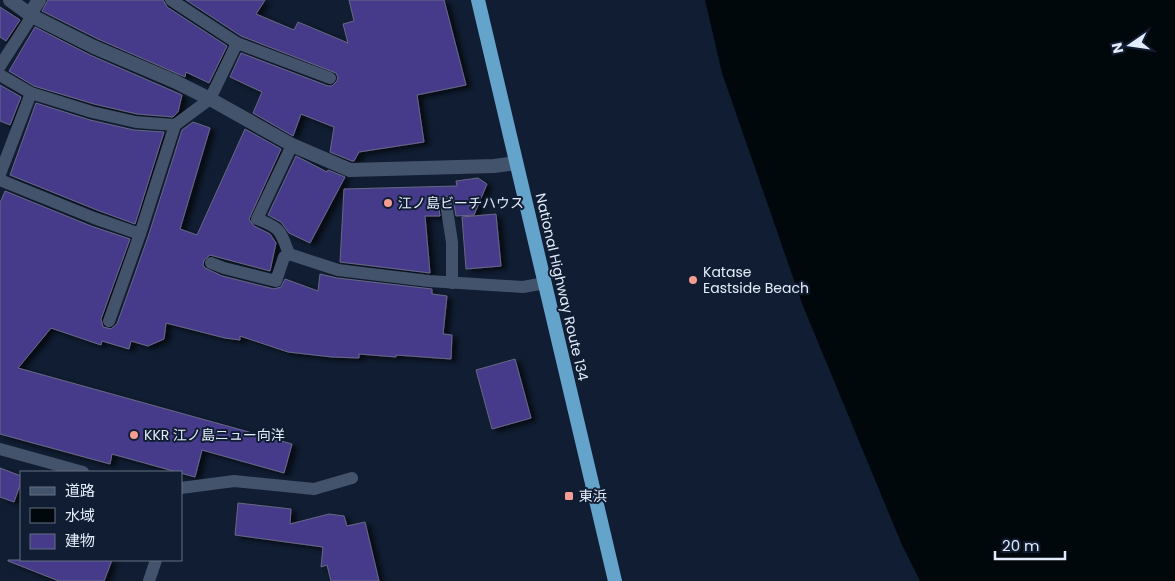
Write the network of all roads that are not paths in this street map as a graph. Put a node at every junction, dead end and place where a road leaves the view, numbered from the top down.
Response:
1 (10, 0) edge
2 (39, 0) edge
3 (171, 0) edge
4 (478, 0) edge
5 (31, 15) junction
6 (237, 43) junction
7 (0, 66) edge
8 (0, 75) edge
9 (330, 78) dead end
10 (31, 92) junction
11 (210, 99) junction
12 (175, 125) junction
13 (292, 145) junction
14 (516, 163) junction
15 (0, 174) edge
16 (0, 180) edge
17 (446, 204) dead end
18 (140, 234) junction
19 (289, 254) junction
20 (211, 263) dead end
21 (452, 283) junction
22 (545, 283) junction
23 (109, 321) dead end
24 (0, 449) edge
25 (78, 471) edge
26 (352, 478) dead end
27 (182, 488) edge
28 (156, 561) edge
29 (149, 581) edge
30 (615, 581) edge

1 - 5 street
2 - 5 street
3 - 6 lane
4 - 14 highway, National Highway Route 134
5 - 7 lane
5 - 11 street
6 - 9 lane
6 - 11 lane
8 - 10 lane
10 - 12 lane
10 - 15 lane
11 - 12 lane
11 - 13 street
12 - 18 lane
13 - 14 street
13 - 19 lane
14 - 22 highway, National Highway Route 134
16 - 18 lane
17 - 21 lane
18 - 23 lane
19 - 20 lane
19 - 21 lane
21 - 22 lane
22 - 30 highway, National Highway Route 134
24 - 25 lane
26 - 27 lane
28 - 29 lane

